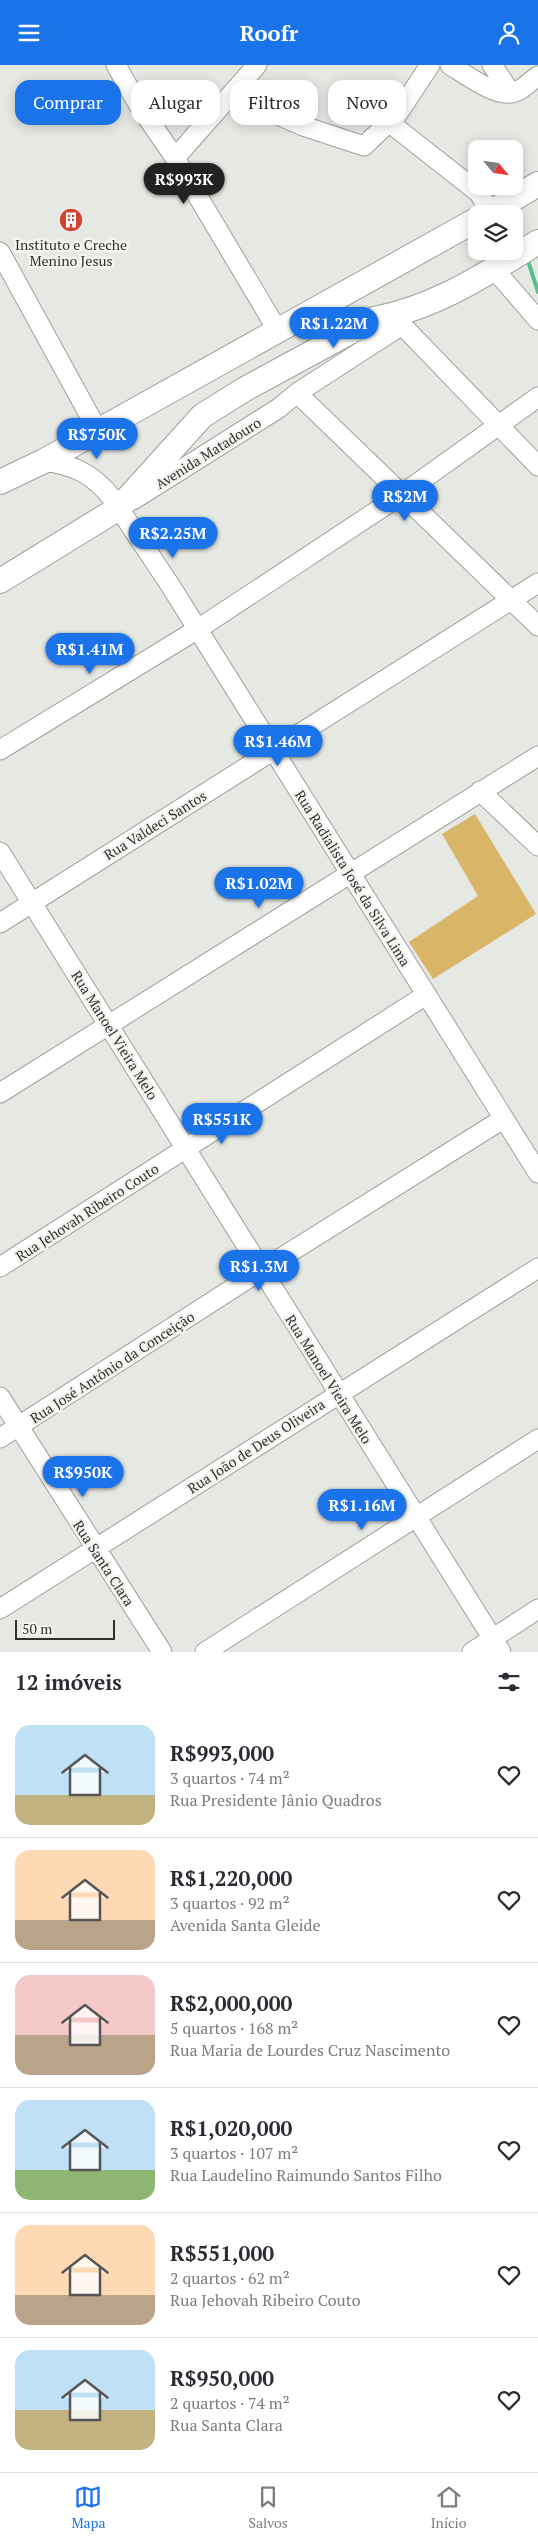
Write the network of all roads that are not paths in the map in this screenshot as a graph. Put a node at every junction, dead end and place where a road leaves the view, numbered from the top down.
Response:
1 (116, 65) edge
2 (257, 65) edge
3 (430, 65) edge
4 (450, 65) edge
5 (492, 65) edge
6 (538, 76) edge
7 (244, 80) edge
8 (511, 93) junction
9 (230, 97) edge
10 (406, 102) edge
11 (300, 125) edge
12 (386, 125) edge
13 (391, 125) edge
14 (176, 158) junction
15 (538, 184) edge
16 (482, 205) edge
17 (502, 205) edge
18 (468, 225) edge
19 (538, 242) edge
20 (2, 262) edge
21 (494, 269) junction
22 (538, 319) edge
23 (399, 320) junction
24 (278, 331) junction
25 (297, 393) junction
26 (538, 397) edge
27 (496, 425) junction
28 (98, 431) junction
29 (44, 461) junction
30 (538, 466) edge
31 (0, 482) edge
32 (401, 495) junction
33 (119, 508) junction
34 (0, 581) edge
35 (538, 583) edge
36 (512, 599) junction
37 (538, 626) edge
38 (198, 629) junction
39 (0, 750) edge
40 (273, 750) junction
41 (538, 756) edge
42 (480, 791) junction
43 (538, 846) edge
44 (0, 851) edge
45 (350, 872) junction
46 (32, 902) junction
47 (0, 923) edge
48 (426, 995) junction
49 (109, 1024) junction
50 (0, 1093) edge
51 (503, 1119) junction
52 (185, 1148) junction
53 (538, 1173) edge
54 (0, 1267) edge
55 (538, 1268) edge
56 (260, 1271) junction
57 (339, 1392) junction
58 (0, 1397) edge
59 (18, 1427) junction
60 (0, 1438) edge
61 (538, 1439) edge
62 (414, 1517) junction
63 (95, 1549) junction
64 (0, 1609) edge
65 (538, 1609) edge
66 (497, 1645) edge
67 (162, 1652) edge
68 (205, 1652) edge
69 (472, 1652) edge

1 - 14 street
2 - 7 street
3 - 10 street
4 - 8 street
5 - 8 street
6 - 8 street
9 - 14 street
11 - 12 street
13 - 16 street
14 - 24 street
15 - 17 main road
18 - 24 main road
19 - 21 main road
20 - 28 street
21 - 22 street
21 - 23 main road
23 - 25 street, Avenida Matadouro
23 - 27 street
23 - 33 main road
24 - 28 main road
25 - 32 street
25 - 33 street, Avenida Matadouro
26 - 27 street
27 - 30 street
27 - 32 street
28 - 29 main road
29 - 31 main road
29 - 33 street, Rua Radialista José da Silva Lima
32 - 36 street
32 - 38 street
33 - 34 main road, Avenida Matadouro
33 - 38 street, Rua Radialista José da Silva Lima
35 - 36 street, Rua Valdeci Santos
36 - 37 street
36 - 40 street, Rua Valdeci Santos
38 - 39 street
38 - 40 street, Rua Radialista José da Silva Lima
40 - 45 street, Rua Radialista José da Silva Lima
40 - 46 street, Rua Valdeci Santos
41 - 42 street
42 - 43 street
42 - 45 street
44 - 46 street, Rua Manoel Vieira Melo
45 - 48 street, Rua Radialista José da Silva Lima
45 - 49 street
46 - 47 street, Rua Valdeci Santos
46 - 49 street, Rua Manoel Vieira Melo
48 - 51 street, Rua Radialista José da Silva Lima
48 - 52 street, Rua Jehovah Ribeiro Couto
49 - 50 street
49 - 52 street, Rua Manoel Vieira Melo
51 - 53 street, Rua Radialista José da Silva Lima
51 - 56 street, Rua José Antônio da Conceição
52 - 54 street, Rua Jehovah Ribeiro Couto
52 - 56 street, Rua Manoel Vieira Melo
55 - 57 street, Rua João de Deus Oliveira
56 - 57 street, Rua Manoel Vieira Melo
56 - 59 street, Rua José Antônio da Conceição
57 - 62 street, Rua Manoel Vieira Melo
57 - 63 street, Rua João de Deus Oliveira
58 - 59 street, Rua Santa Clara
59 - 60 street, Rua José Antônio da Conceição
59 - 63 street, Rua Santa Clara
61 - 62 street
62 - 66 street, Rua Manoel Vieira Melo
62 - 68 street
63 - 64 street, Rua João de Deus Oliveira
63 - 67 street, Rua Santa Clara
65 - 66 street
66 - 69 street

